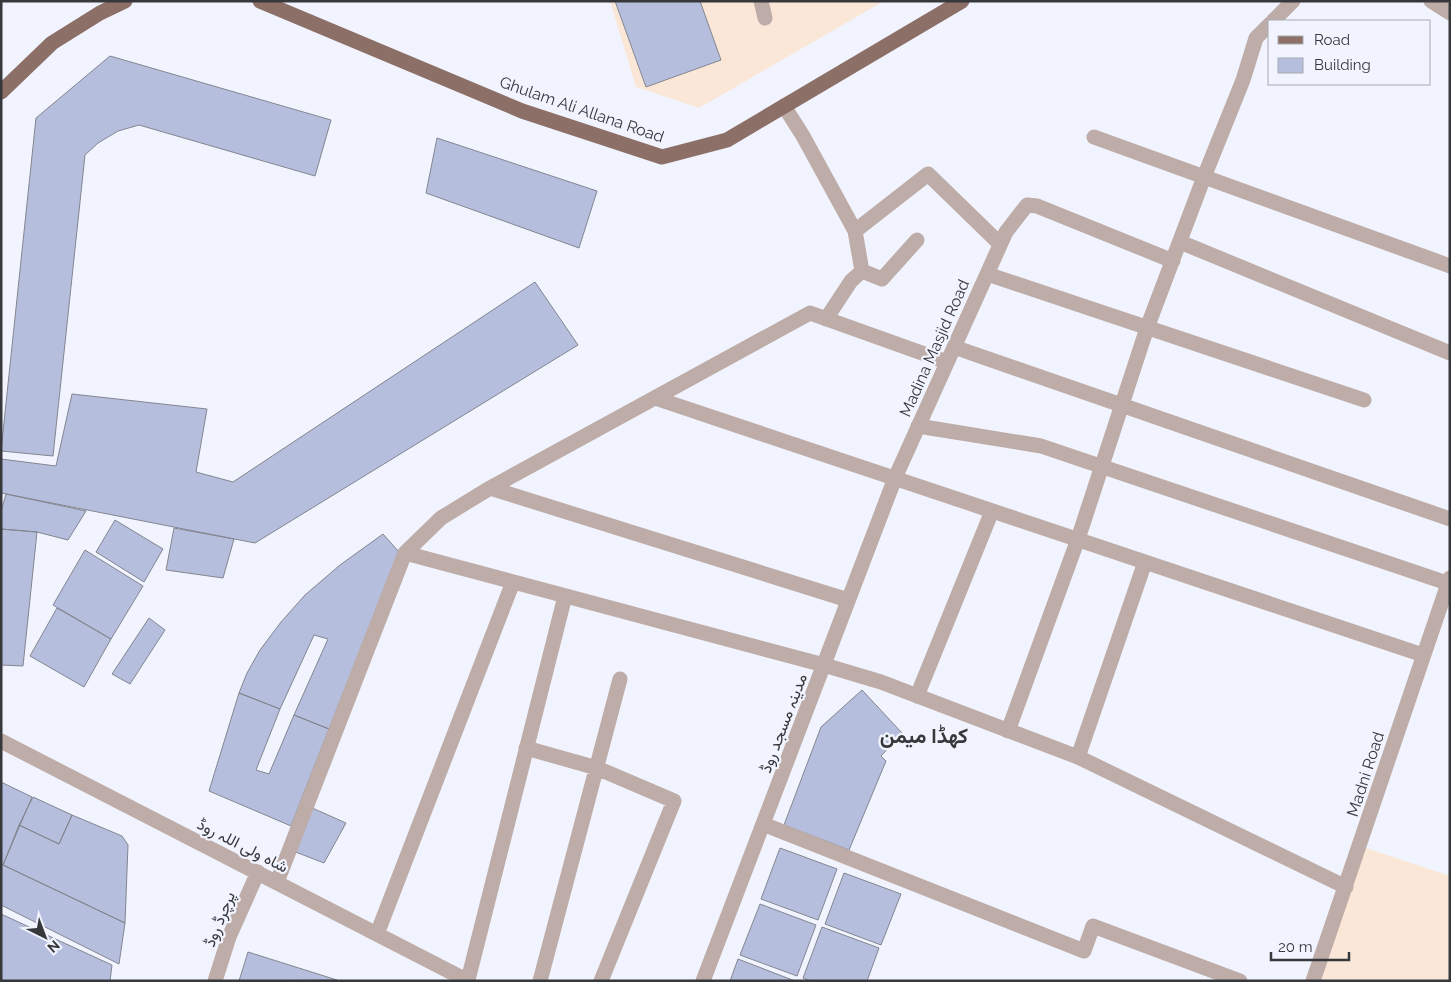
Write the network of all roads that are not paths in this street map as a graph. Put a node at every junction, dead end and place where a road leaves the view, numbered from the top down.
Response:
1 (125, 1) edge
2 (260, 1) edge
3 (761, 1) edge
4 (962, 1) edge
5 (1294, 1) edge
6 (1431, 1) edge
7 (1450, 13) edge
8 (765, 18) dead end
9 (1274, 20) edge
10 (1268, 26) edge
11 (1, 92) edge
12 (784, 106) junction
13 (1094, 137) dead end
14 (1204, 177) junction
15 (853, 226) junction
16 (1003, 238) junction
17 (917, 240) dead end
18 (1180, 242) junction
19 (1172, 261) junction
20 (1450, 266) edge
21 (862, 271) junction
22 (986, 274) junction
23 (826, 319) junction
24 (1147, 328) junction
25 (954, 347) junction
26 (1450, 353) edge
27 (947, 362) junction
28 (655, 398) junction
29 (1364, 400) dead end
30 (1121, 405) junction
31 (918, 426) junction
32 (1101, 467) junction
33 (895, 478) junction
34 (490, 488) junction
35 (992, 510) junction
36 (1450, 519) edge
37 (1078, 539) junction
38 (405, 553) junction
39 (1145, 562) junction
40 (1449, 581) edge
41 (513, 582) junction
42 (565, 596) junction
43 (848, 600) junction
44 (1423, 655) junction
45 (824, 664) junction
46 (620, 679) dead end
47 (917, 696) junction
48 (1008, 731) junction
49 (1, 741) edge
50 (526, 748) junction
51 (1078, 757) junction
52 (596, 768) junction
53 (763, 824) junction
54 (258, 872) junction
55 (277, 882) junction
56 (1346, 887) junction
57 (377, 934) junction
58 (215, 981) edge
59 (468, 981) edge
60 (540, 981) edge
61 (601, 981) edge
62 (703, 981) edge
63 (1240, 981) edge
64 (1314, 981) edge

1 - 11 main road
2 - 12 main road, Ghulam Ali Allana Road
3 - 8 street
4 - 12 main road, Ghulam Ali Allana Road
5 - 9 street
6 - 7 street
10 - 14 street
12 - 15 street
13 - 14 street
14 - 18 street
14 - 20 street
15 - 16 street
15 - 21 street
16 - 19 street, Madina Masjid Road
16 - 22 street, Madina Masjid Road
17 - 21 street
18 - 19 street
18 - 26 street
19 - 24 street
21 - 23 street
22 - 24 street
22 - 25 street, Madina Masjid Road
23 - 27 street
23 - 28 street
24 - 29 street
24 - 30 street
25 - 27 street, Madina Masjid Road
25 - 30 street
27 - 31 street, Madina Masjid Road
28 - 33 street
28 - 34 street
30 - 32 street
30 - 36 street
31 - 32 street
31 - 33 street, Madina Masjid Road
32 - 37 street
32 - 40 street
33 - 35 street
33 - 43 street, مدینہ مسجد روڈ
34 - 38 street
34 - 43 street
35 - 37 street
35 - 47 street
37 - 39 street
37 - 48 street
38 - 41 street
38 - 55 street
39 - 44 street
39 - 51 street
40 - 44 street, Madni Road
41 - 42 street
41 - 57 street
42 - 45 street
42 - 50 street
43 - 45 street, مدینہ مسجد روڈ
44 - 56 street, Madni Road
45 - 47 street
45 - 53 street, مدینہ مسجد روڈ
46 - 52 street
47 - 48 street
48 - 51 street
49 - 54 street, شاہ ولی اللہ روڈ
50 - 52 street
50 - 59 street
51 - 56 street
52 - 60 street
52 - 61 street
53 - 62 street, مدینہ مسجد روڈ
53 - 63 street
54 - 55 street, شاہ ولی اللہ روڈ
54 - 58 street, پرچرڈ روڈ
55 - 57 street, شاہ ولی اللہ روڈ
56 - 64 street, Madni Road
57 - 59 street, شاہ ولی اللہ روڈ

